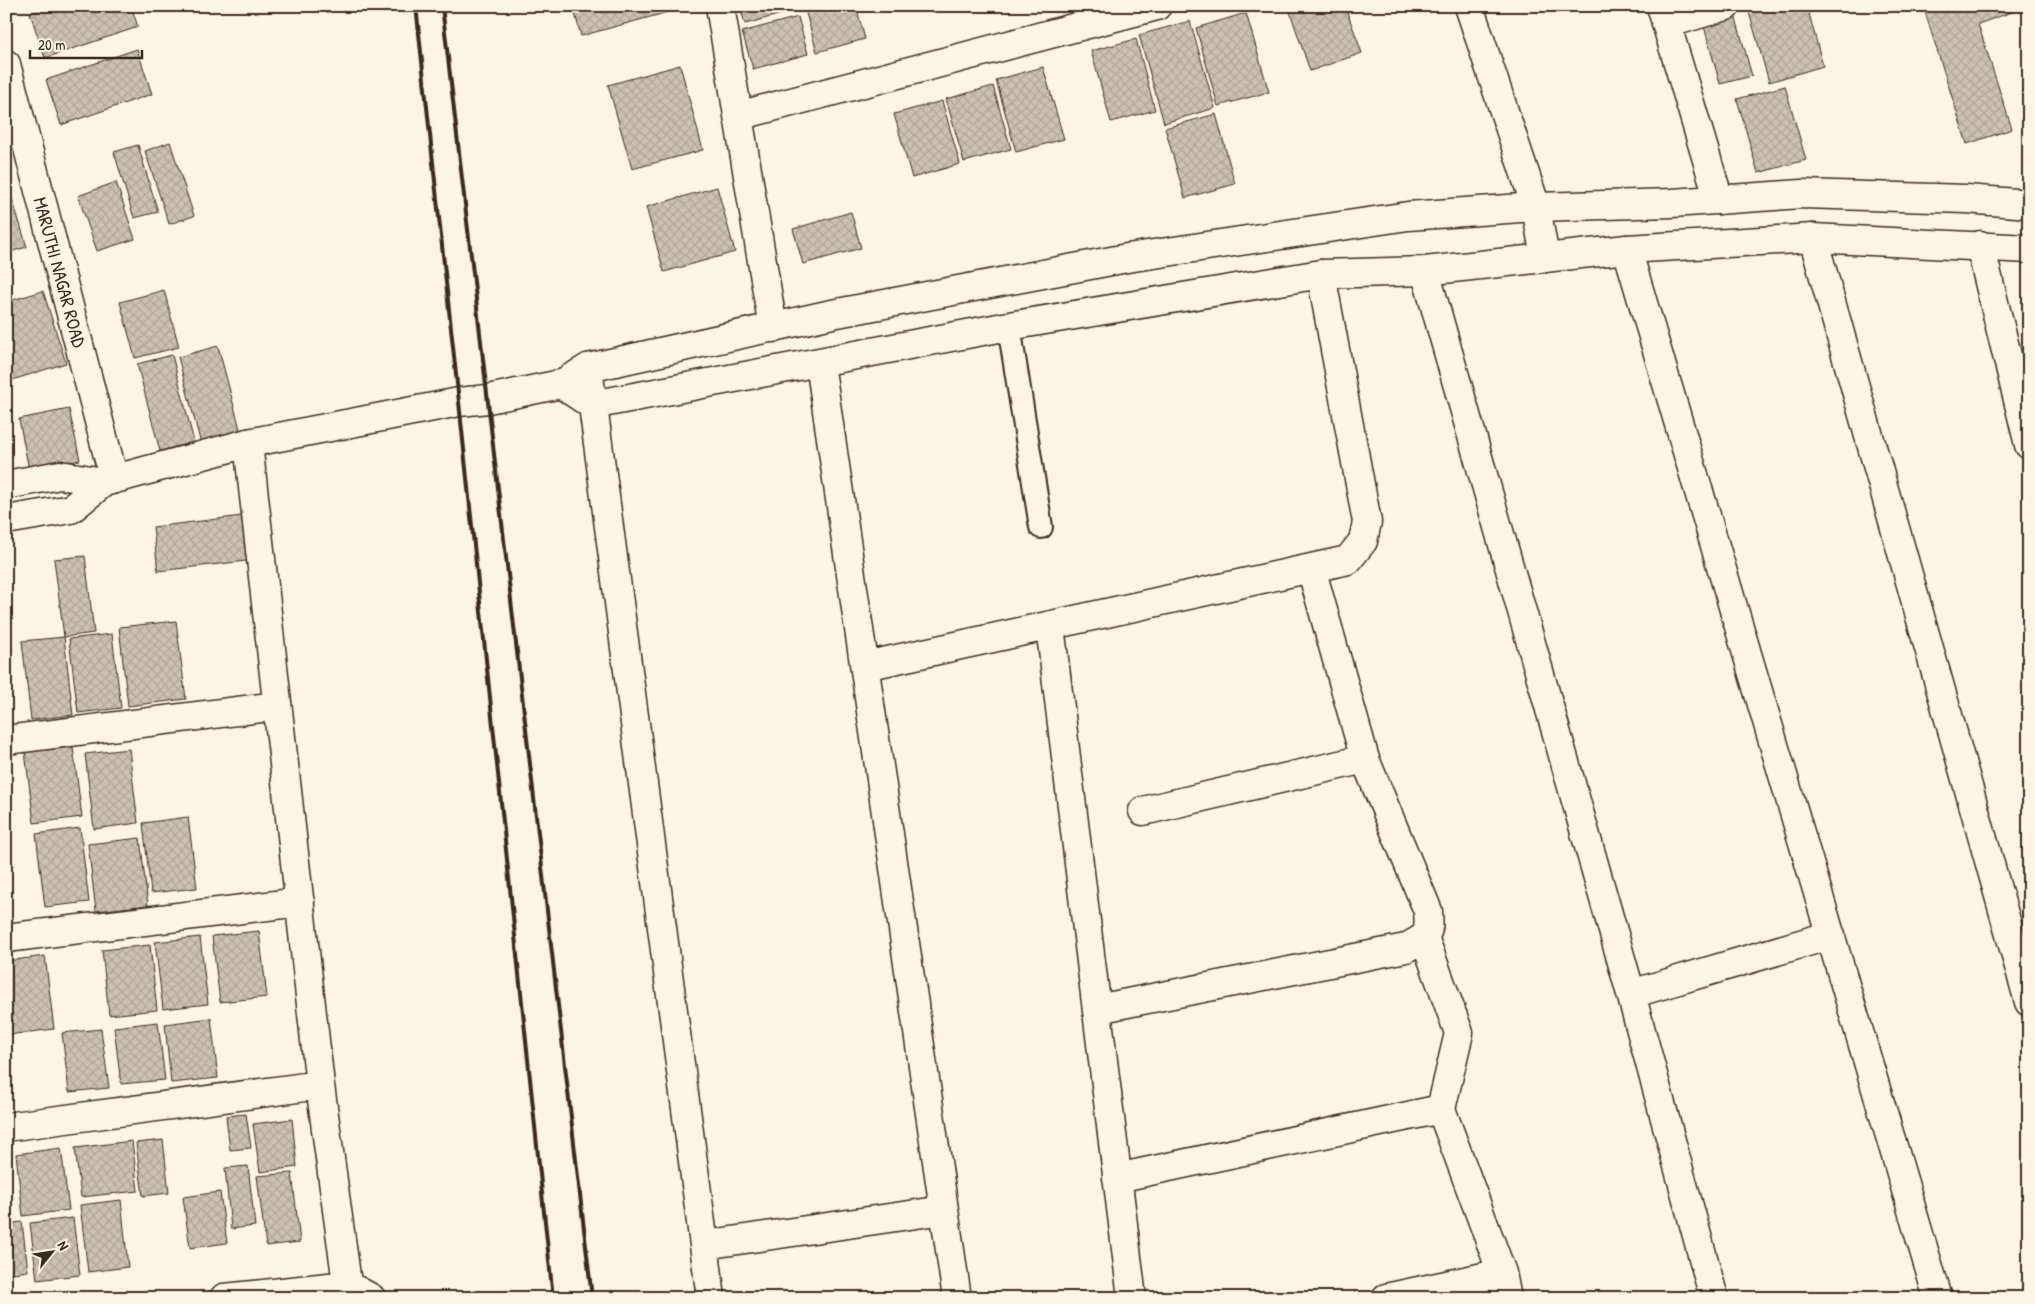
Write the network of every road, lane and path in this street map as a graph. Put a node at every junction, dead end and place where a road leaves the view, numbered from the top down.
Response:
1 (720, 6) edge
2 (1157, 6) edge
3 (1469, 6) edge
4 (1726, 6) edge
5 (1663, 15) edge
6 (6, 64) edge
7 (738, 116) junction
8 (1719, 200) junction
9 (2029, 204) edge
10 (1536, 207) junction
11 (1813, 238) junction
12 (1980, 245) junction
13 (2029, 248) edge
14 (1627, 249) junction
15 (1544, 258) junction
16 (1425, 271) junction
17 (1321, 274) junction
18 (1009, 326) junction
19 (773, 328) junction
20 (820, 363) junction
21 (588, 368) junction
22 (561, 384) junction
23 (592, 405) junction
24 (248, 443) junction
25 (2029, 445) edge
26 (109, 481) junction
27 (6, 485) edge
28 (6, 520) edge
29 (1041, 527) dead end
30 (1311, 568) junction
31 (1050, 626) junction
32 (865, 666) junction
33 (277, 706) junction
34 (6, 740) edge
35 (1365, 758) junction
36 (1143, 810) dead end
37 (300, 902) junction
38 (1831, 935) junction
39 (1424, 937) junction
40 (6, 938) edge
41 (1631, 994) junction
42 (2029, 1002) edge
43 (1097, 1009) junction
44 (320, 1085) junction
45 (1441, 1109) junction
46 (6, 1127) edge
47 (1117, 1178) junction
48 (944, 1210) junction
49 (704, 1245) junction
50 (1504, 1286) edge
51 (348, 1291) edge
52 (224, 1298) edge
53 (371, 1298) edge
54 (711, 1298) edge
55 (957, 1298) edge
56 (1132, 1298) edge
57 (1386, 1298) edge
58 (1714, 1298) edge
59 (1938, 1298) edge

1 - 7 street
2 - 7 street
3 - 10 street
4 - 5 street
5 - 8 street
6 - 26 street, MARUTHI NAGAR ROAD
7 - 19 street
8 - 9 street
8 - 10 street
10 - 15 street
10 - 19 street
11 - 12 street
11 - 14 street
11 - 42 street
12 - 13 street
12 - 25 street
14 - 15 street
14 - 38 street
15 - 16 street
16 - 17 street
16 - 41 street
17 - 18 street
17 - 30 street
18 - 20 street
18 - 29 lane
19 - 21 street
20 - 23 street
20 - 32 street
21 - 22 street
21 - 23 street
22 - 23 street
22 - 24 street
23 - 49 street
24 - 26 street
24 - 33 street
26 - 27 street
26 - 28 street
30 - 31 street
30 - 35 street
31 - 32 street
31 - 43 street
32 - 48 street
33 - 34 street
33 - 37 street
35 - 36 street
35 - 39 street
37 - 40 street
37 - 44 street
38 - 41 street
38 - 59 street
39 - 43 street
39 - 45 street
41 - 58 street
43 - 47 street
44 - 46 street
44 - 51 street
45 - 47 street
45 - 50 street
47 - 56 street
48 - 49 street
48 - 55 street
49 - 54 street
50 - 57 street
51 - 52 street
51 - 53 street

